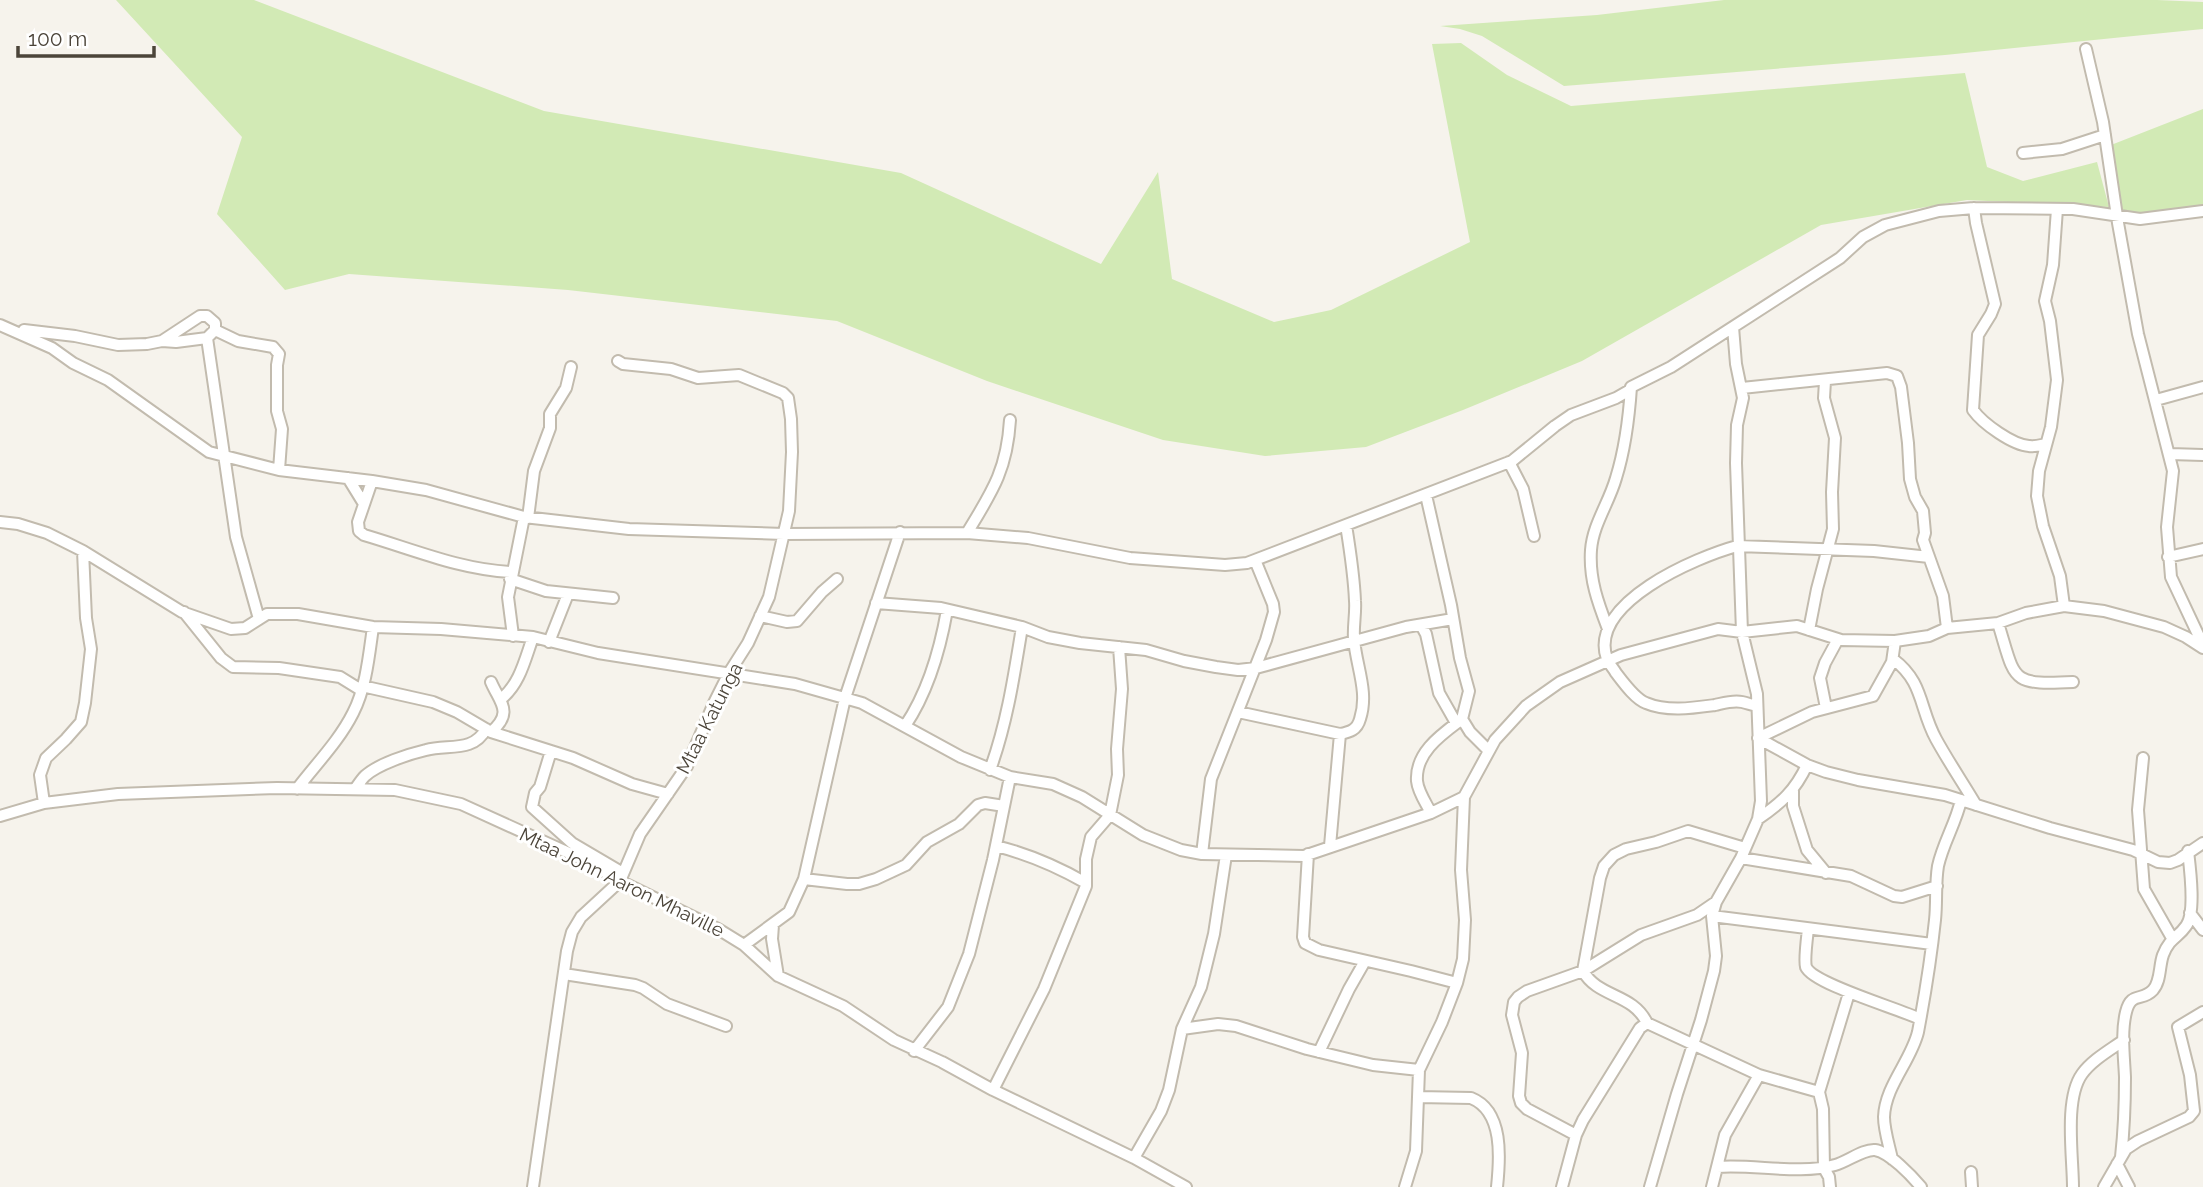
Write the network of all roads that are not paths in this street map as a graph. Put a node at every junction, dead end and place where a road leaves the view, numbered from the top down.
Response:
1 (2086, 49) dead end
2 (2105, 135) junction
3 (2023, 153) dead end
4 (1974, 208) junction
5 (2057, 209) junction
6 (2203, 211) edge
7 (2117, 216) junction
8 (0, 325) edge
9 (1733, 327) junction
10 (12, 328) junction
11 (211, 334) junction
12 (162, 341) junction
13 (618, 361) dead end
14 (571, 367) dead end
15 (1825, 381) junction
16 (1631, 387) junction
17 (2203, 387) edge
18 (1742, 388) junction
19 (2156, 400) junction
20 (1010, 420) dead end
21 (2046, 444) junction
22 (223, 454) junction
23 (2170, 454) junction
24 (2203, 455) edge
25 (1509, 462) junction
26 (279, 470) junction
27 (348, 478) junction
28 (372, 481) junction
29 (1426, 495) junction
30 (364, 504) junction
31 (526, 518) junction
32 (0, 522) edge
33 (1346, 525) junction
34 (900, 532) junction
35 (967, 533) junction
36 (784, 534) junction
37 (1534, 536) dead end
38 (1737, 546) junction
39 (2203, 549) edge
40 (1828, 550) junction
41 (83, 551) junction
42 (1929, 557) junction
43 (2168, 558) junction
44 (1255, 560) junction
45 (511, 575) junction
46 (837, 579) dead end
47 (568, 594) junction
48 (613, 598) dead end
49 (876, 603) junction
50 (2064, 606) junction
51 (947, 610) junction
52 (184, 612) junction
53 (760, 616) junction
54 (259, 619) junction
55 (1454, 619) junction
56 (1998, 623) junction
57 (1421, 625) junction
58 (373, 627) junction
59 (1022, 628) junction
60 (1947, 628) junction
61 (1608, 629) junction
62 (1809, 630) junction
63 (1742, 632) junction
64 (1822, 635) junction
65 (513, 636) junction
66 (533, 637) junction
67 (1838, 639) junction
68 (1895, 641) junction
69 (549, 642) junction
70 (1354, 642) junction
71 (2203, 646) edge
72 (1119, 647) junction
73 (1830, 654) junction
74 (1893, 659) junction
75 (1607, 660) junction
76 (1255, 668) junction
77 (729, 673) junction
78 (491, 682) dead end
79 (2073, 682) dead end
80 (361, 688) junction
81 (845, 698) junction
82 (501, 699) junction
83 (1757, 706) junction
84 (1826, 708) junction
85 (1238, 712) junction
86 (1459, 721) junction
87 (905, 726) junction
88 (488, 730) junction
89 (1340, 734) junction
90 (1758, 738) junction
91 (551, 751) junction
92 (1489, 751) junction
93 (2143, 758) dead end
94 (1807, 765) junction
95 (990, 770) junction
96 (1010, 777) junction
97 (297, 789) junction
98 (355, 789) junction
99 (1793, 791) junction
100 (668, 794) junction
101 (1464, 797) junction
102 (1961, 800) junction
103 (44, 803) junction
104 (1976, 805) junction
105 (1004, 806) junction
106 (1431, 813) junction
107 (1110, 815) junction
108 (0, 816) edge
109 (1758, 819) junction
110 (2203, 843) edge
111 (996, 846) junction
112 (1330, 846) junction
113 (2188, 852) junction
114 (1743, 853) junction
115 (1202, 854) junction
116 (1308, 854) junction
117 (2141, 854) junction
118 (1226, 855) junction
119 (1826, 873) junction
120 (622, 877) junction
121 (804, 879) junction
122 (1087, 883) junction
123 (1937, 886) junction
124 (1716, 902) junction
125 (2190, 913) junction
126 (1712, 916) junction
127 (774, 925) junction
128 (1808, 929) junction
129 (2203, 930) edge
130 (2172, 938) junction
131 (1932, 944) junction
132 (744, 945) junction
133 (1365, 961) junction
134 (1583, 971) junction
135 (564, 974) junction
136 (778, 976) junction
137 (1457, 983) junction
138 (1849, 993) junction
139 (2203, 1012) edge
140 (1920, 1019) junction
141 (1647, 1023) junction
142 (726, 1026) dead end
143 (1182, 1029) junction
144 (2124, 1040) junction
145 (1693, 1045) junction
146 (915, 1051) junction
147 (1320, 1052) junction
148 (1419, 1070) junction
149 (1759, 1075) junction
150 (993, 1090) junction
151 (1819, 1092) junction
152 (1418, 1097) junction
153 (1576, 1135) junction
154 (1134, 1158) junction
155 (1892, 1159) junction
156 (2119, 1161) junction
157 (1717, 1167) junction
158 (1824, 1168) junction
159 (1971, 1172) dead end
160 (533, 1187) edge
161 (1186, 1187) edge
162 (1405, 1187) edge
163 (1497, 1187) edge
164 (1562, 1187) edge
165 (1650, 1187) edge
166 (1712, 1187) edge
167 (1830, 1187) edge
168 (1921, 1187) edge
169 (1972, 1187) edge
170 (2073, 1187) edge
171 (2104, 1187) edge
172 (2129, 1187) edge

1 - 2 street
2 - 3 street
2 - 7 street
4 - 5 street
4 - 9 street
4 - 21 street
5 - 7 street
5 - 21 street
6 - 7 street
7 - 19 street
8 - 10 street
9 - 16 street
9 - 18 street
10 - 12 street
10 - 22 street
11 - 12 street
11 - 12 street
11 - 22 street
11 - 26 street
13 - 36 street, Mtaa Katunga
14 - 31 street
15 - 18 street
15 - 40 street
15 - 42 street
16 - 25 street
16 - 61 street
17 - 19 street
18 - 38 street
19 - 23 street
20 - 35 street
21 - 50 street
22 - 26 street
22 - 54 street
23 - 24 street
23 - 43 street
25 - 29 street
25 - 37 street
26 - 27 street
27 - 28 street
27 - 30 street
28 - 30 street
28 - 31 street
29 - 33 street
29 - 55 street
30 - 45 street
31 - 36 street
31 - 45 street
32 - 41 street
33 - 44 street
33 - 70 street
34 - 35 street
34 - 36 street
34 - 49 street
35 - 44 street
36 - 53 street, Mtaa Katunga
38 - 40 street
38 - 61 street
38 - 63 street
39 - 43 street
40 - 42 street
40 - 62 street
41 - 52 street
41 - 103 street
42 - 60 street
43 - 71 street
44 - 76 street
45 - 47 street
45 - 65 street
46 - 53 street
47 - 48 street
47 - 69 street
49 - 51 street
49 - 81 street
50 - 56 street
50 - 71 street
51 - 59 street
51 - 87 street
52 - 54 street
52 - 80 street
53 - 77 street, Mtaa Katunga
54 - 58 street
55 - 57 street
55 - 86 street
56 - 60 street
56 - 79 street
57 - 70 street
57 - 86 street
58 - 65 street
58 - 80 street
59 - 72 street
59 - 95 street
60 - 68 street
61 - 75 street
62 - 63 street
62 - 64 street
63 - 75 street
63 - 83 street
64 - 67 street
64 - 73 street
65 - 66 street
66 - 69 street
66 - 82 street
67 - 68 street
67 - 73 street
68 - 74 street
69 - 77 street
70 - 76 street
70 - 89 street
72 - 76 street
72 - 107 street
73 - 84 street
74 - 84 street
74 - 104 street
75 - 83 street
75 - 92 street
76 - 85 street
77 - 81 street
77 - 100 street, Mtaa Katunga
78 - 82 street
80 - 88 street
80 - 97 street
81 - 87 street
81 - 121 street
82 - 88 street
83 - 90 street
84 - 90 street
85 - 89 street
85 - 115 street
86 - 92 street
86 - 106 street
87 - 95 street
88 - 91 street
88 - 98 street
89 - 112 street
90 - 94 street
90 - 109 street
91 - 100 street
91 - 120 street
92 - 101 street
93 - 117 street
94 - 99 street
94 - 102 street
95 - 96 street
96 - 105 street
96 - 107 street
97 - 98 street, Mtaa John Aaron Mhaville
97 - 103 street, Mtaa John Aaron Mhaville
98 - 120 street, Mtaa John Aaron Mhaville
99 - 109 street
99 - 119 street
100 - 120 street, Mtaa Katunga
101 - 106 street
101 - 137 street
102 - 104 street
102 - 123 street
103 - 108 street, Mtaa John Aaron Mhaville
104 - 117 street
105 - 111 street
105 - 121 street
106 - 112 street
107 - 115 street
107 - 122 street
109 - 114 street
110 - 113 street
111 - 122 street
111 - 146 street
112 - 116 street
113 - 117 street
113 - 125 street
114 - 119 street
114 - 124 street
114 - 134 street
115 - 118 street
116 - 118 street
116 - 133 street
117 - 130 street
118 - 143 street
119 - 123 street
120 - 132 street, Mtaa John Aaron Mhaville
120 - 135 street, Mtaa Katunga
121 - 127 street
122 - 150 street
123 - 131 street
124 - 126 street
124 - 134 street
125 - 129 street
125 - 130 street
126 - 128 street
126 - 145 street
127 - 132 street
127 - 136 street
128 - 131 street
128 - 138 street
130 - 144 street
131 - 140 street
132 - 136 street, Mtaa John Aaron Mhaville
133 - 137 street
133 - 147 street
134 - 141 street
134 - 153 street
135 - 142 street
135 - 160 street, Mtaa Katunga
136 - 146 street, Mtaa John Aaron Mhaville
137 - 148 street
138 - 140 street
138 - 151 street
139 - 156 street
140 - 155 street
141 - 145 street
141 - 153 street
143 - 147 street
143 - 154 street
144 - 156 street
144 - 170 street
145 - 149 street
145 - 165 street
146 - 150 street, Mtaa John Aaron Mhaville
147 - 148 street
148 - 152 street
149 - 151 street
149 - 157 street
150 - 154 street, Mtaa John Aaron Mhaville
151 - 158 street
152 - 162 street
152 - 163 street
153 - 164 street
154 - 161 street, Mtaa John Aaron Mhaville
155 - 158 street
155 - 168 street
156 - 171 street
156 - 172 street
157 - 158 street
157 - 166 street
158 - 167 street
159 - 169 street

